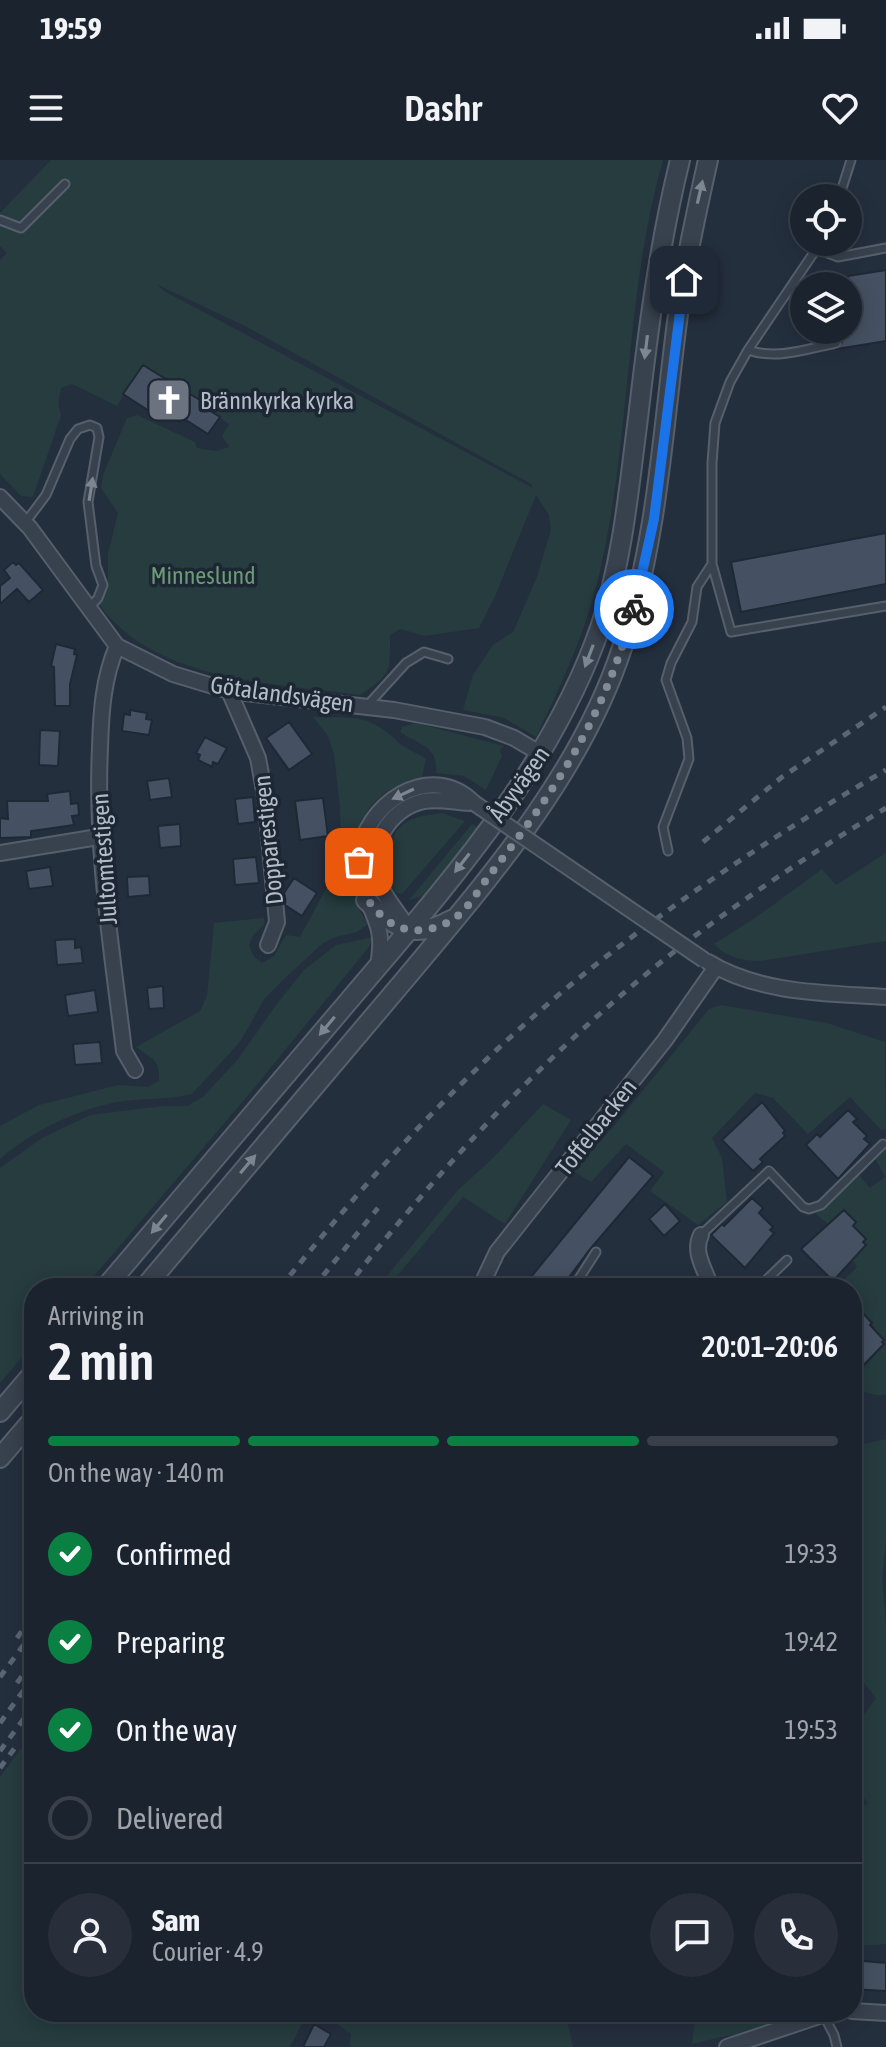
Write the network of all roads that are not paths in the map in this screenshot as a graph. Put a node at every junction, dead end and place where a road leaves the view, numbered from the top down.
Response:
1 (680, 160) edge
2 (708, 160) edge
3 (851, 160) edge
4 (65, 184) dead end
5 (843, 184) edge
6 (0, 220) edge
7 (886, 248) edge
8 (862, 252) edge
9 (812, 256) edge
10 (831, 344) edge
11 (748, 350) junction
12 (0, 497) edge
13 (25, 523) junction
14 (712, 564) junction
15 (886, 606) edge
16 (88, 609) junction
17 (117, 646) junction
18 (448, 659) dead end
19 (229, 691) junction
20 (366, 707) junction
21 (541, 754) junction
22 (545, 800) junction
23 (474, 803) junction
24 (98, 837) junction
25 (668, 851) dead end
26 (0, 853) edge
27 (366, 900) junction
28 (457, 917) junction
29 (409, 930) junction
30 (268, 945) dead end
31 (710, 964) junction
32 (378, 967) junction
33 (886, 997) edge
34 (382, 1007) junction
35 (135, 1070) dead end
36 (883, 1144) dead end
37 (701, 1235) joint
38 (596, 1252) dead end
39 (787, 1260) dead end
40 (114, 1278) edge
41 (152, 1278) edge
42 (485, 1278) edge
43 (579, 1278) edge
44 (707, 1278) edge
45 (768, 1278) edge
46 (24, 1384) edge
47 (0, 1412) edge
48 (24, 1430) edge
49 (0, 1458) edge
50 (862, 2012) edge
51 (886, 2013) edge
52 (801, 2022) edge
53 (830, 2022) edge
54 (727, 2047) edge
55 (837, 2047) edge

1 -> 21 street, Åbyvägen
22 -> 2 street, Åbyvägen
3 - 5 lane
4 - 6 lane
7 - 8 lane
9 - 11 lane
10 - 11 lane
11 - 14 lane
12 - 13 street, Götalandsvägen
13 - 16 street, Götalandsvägen
16 -> 13 lane
14 - 15 lane
14 - 25 lane
16 - 17 street, Götalandsvägen
17 - 19 street, Götalandsvägen
17 - 24 street, Jultomtestigen
18 - 20 lane
19 - 20 street, Götalandsvägen
19 - 30 street, Dopparestigen
20 - 21 street, Götalandsvägen
21 - 22 street
21 -> 29 street, Åbyvägen
22 - 28 street, Åbyvägen
23 -> 27 street
23 - 29 street
23 - 31 street, bridge
24 - 26 street
24 - 35 street, Jultomtestigen
27 - 29 street
27 - 32 street
28 - 29 street
28 - 34 street, Åbyvägen
29 - 32 street, Åbyvägen
29 - 34 street
31 - 33 street
31 - 42 street, Toffelbacken
32 -> 40 street, Åbyvägen
41 -> 34 street, Åbyvägen
36 - 37 lane
37 - 44 street
38 - 43 lane
39 - 45 lane
46 - 47 street
48 - 49 street
50 - 51 street
52 - 54 street
53 - 55 lane

